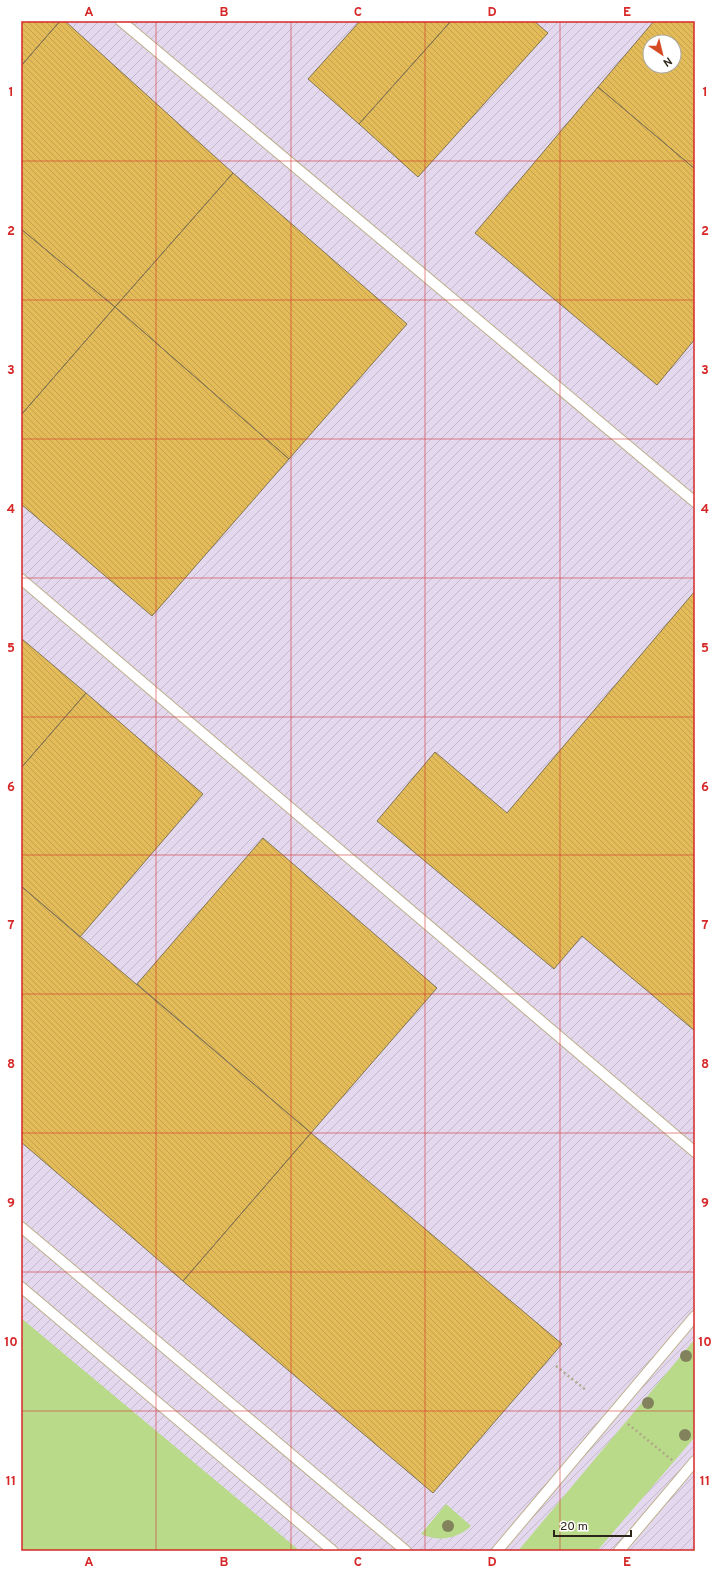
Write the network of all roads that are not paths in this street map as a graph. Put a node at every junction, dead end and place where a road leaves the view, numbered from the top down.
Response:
1 (121, 21) edge
2 (695, 502) edge
3 (21, 579) edge
4 (695, 1152) edge
5 (21, 1227) edge
6 (21, 1286) edge
7 (695, 1316) edge
8 (695, 1461) edge
9 (333, 1551) edge
10 (406, 1551) edge
11 (497, 1551) edge
12 (619, 1551) edge

1 - 2 lane
3 - 4 lane
5 - 10 lane
6 - 9 lane
7 - 11 lane
8 - 12 lane

